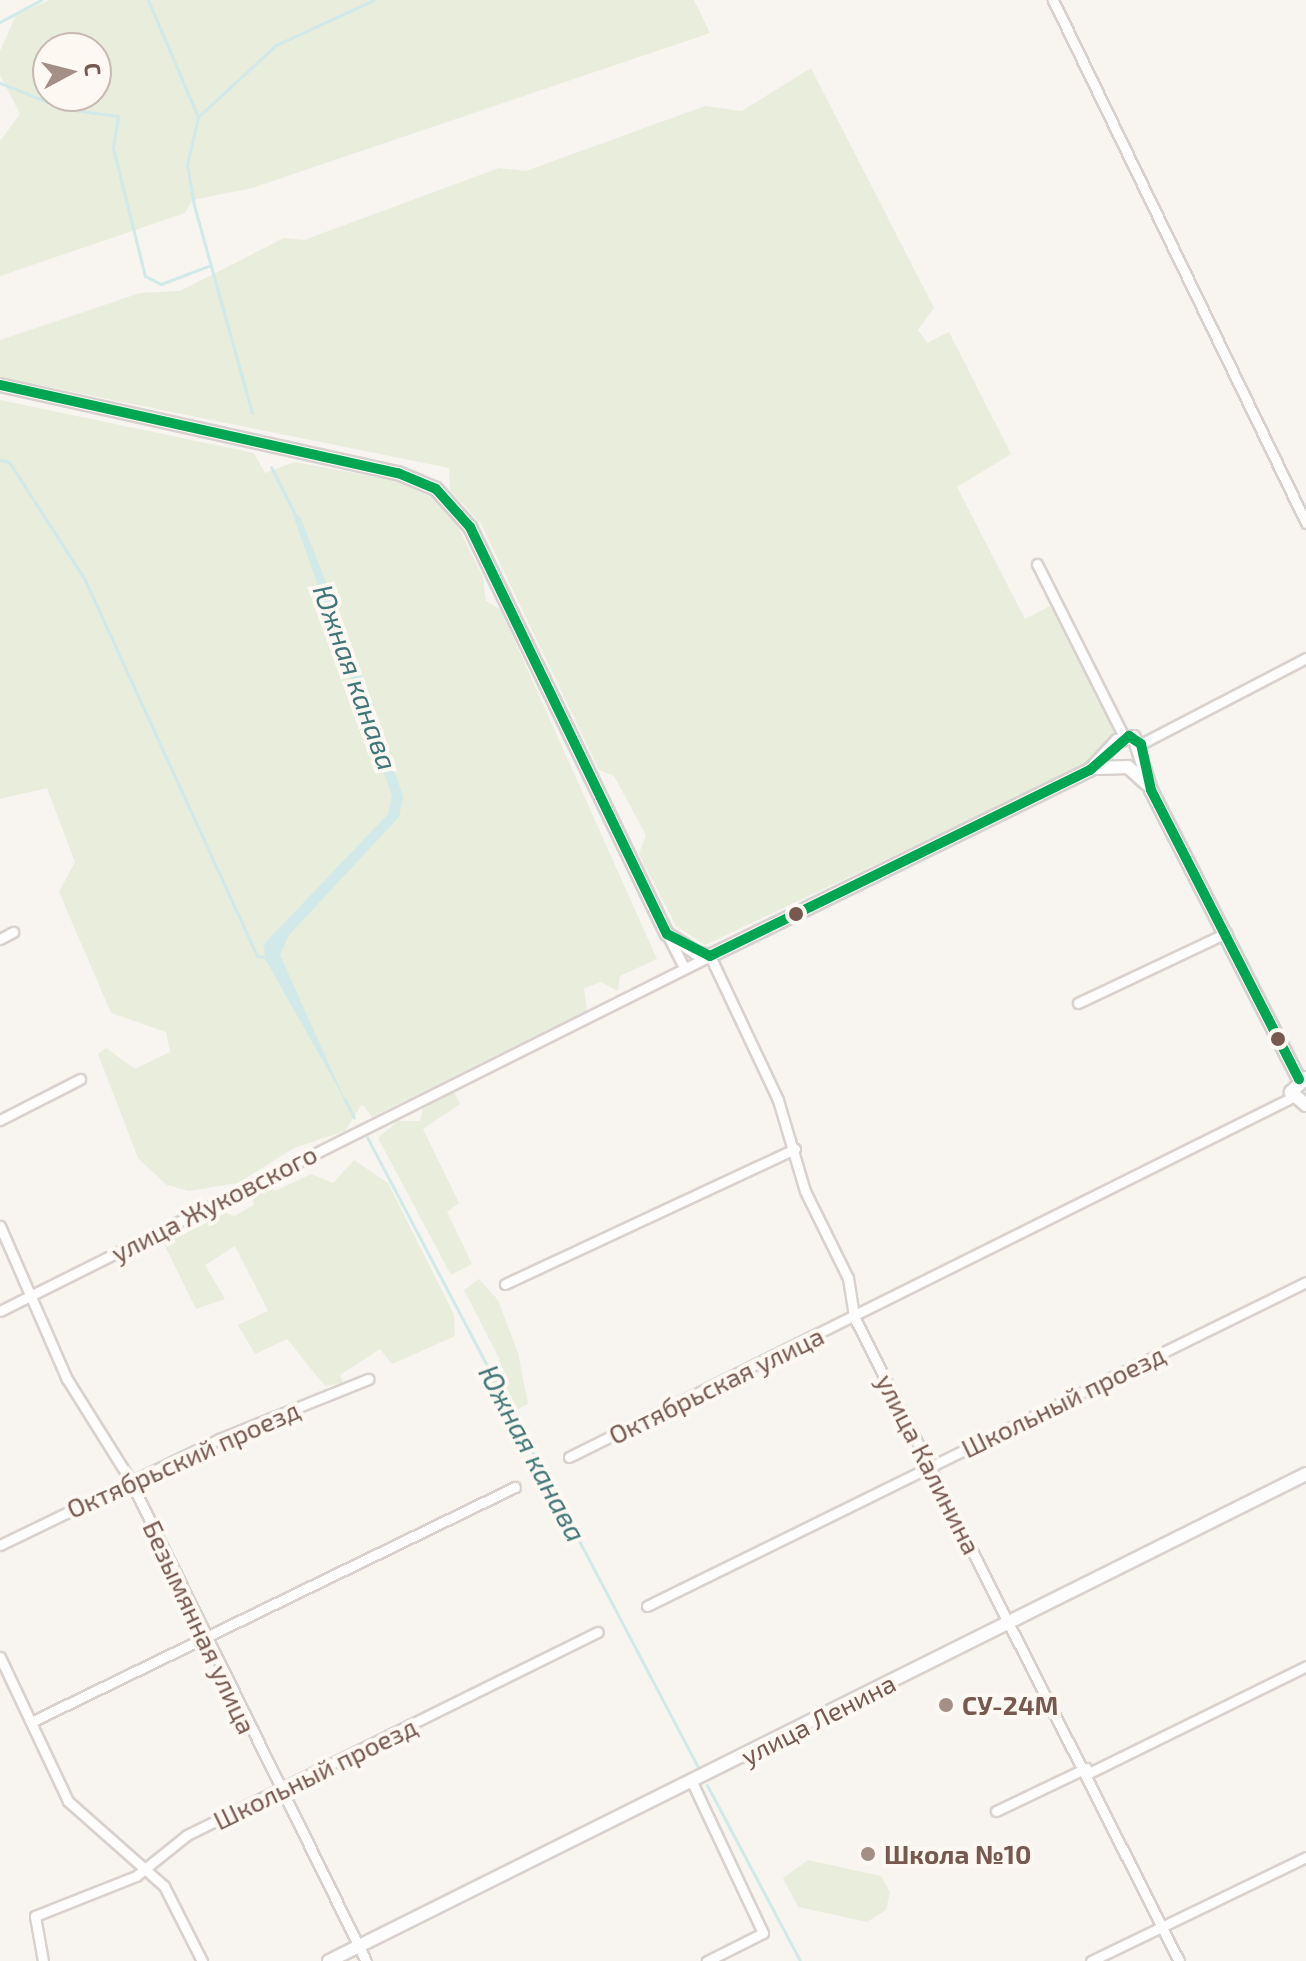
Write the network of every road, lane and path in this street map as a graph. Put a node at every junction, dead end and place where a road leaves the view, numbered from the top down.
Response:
1 (1053, 0) edge
2 (0, 385) edge
3 (1306, 523) edge
4 (1037, 564) dead end
5 (1306, 658) edge
6 (1124, 737) junction
7 (1112, 749) junction
8 (1142, 749) junction
9 (1124, 766) junction
10 (1090, 770) junction
11 (1151, 790) junction
12 (13, 932) dead end
13 (1226, 933) junction
14 (667, 934) junction
15 (0, 939) edge
16 (710, 956) junction
17 (684, 968) junction
18 (1078, 1003) dead end
19 (80, 1079) dead end
20 (1302, 1079) edge
21 (1293, 1097) junction
22 (1306, 1105) edge
23 (0, 1120) edge
24 (795, 1149) junction
25 (0, 1226) edge
26 (1306, 1282) edge
27 (505, 1284) dead end
28 (35, 1293) junction
29 (0, 1311) edge
30 (854, 1317) junction
31 (368, 1379) dead end
32 (569, 1457) dead end
33 (930, 1466) junction
34 (1306, 1474) edge
35 (130, 1480) junction
36 (515, 1487) dead end
37 (0, 1545) edge
38 (647, 1606) dead end
39 (1010, 1623) junction
40 (598, 1632) dead end
41 (205, 1637) junction
42 (0, 1657) edge
43 (1306, 1666) edge
44 (31, 1722) junction
45 (1088, 1770) junction
46 (691, 1780) junction
47 (280, 1793) junction
48 (996, 1811) dead end
49 (1306, 1857) edge
50 (147, 1870) junction
51 (1161, 1925) junction
52 (360, 1946) junction
53 (43, 1961) edge
54 (202, 1961) edge
55 (329, 1961) edge
56 (366, 1961) edge
57 (707, 1961) edge
58 (1091, 1961) edge
59 (1179, 1961) edge

1 - 3 street
2 - 14 street
4 - 6 street
5 - 8 street
6 - 7 street, улица Жуковского
6 - 8 street
7 - 9 street
7 - 10 street, улица Жуковского
8 - 9 street
8 - 11 street
9 - 10 street
9 - 11 street
10 - 16 street, улица Жуковского
11 - 13 street
12 - 15 street
13 - 18 street
13 - 20 street
14 - 16 street
14 - 17 street
16 - 17 street, улица Жуковского
16 - 24 street, улица Калинина
17 - 28 street, улица Жуковского
19 - 23 street
20 - 21 street
21 - 22 street
21 - 30 street, Октябрьская улица
24 - 27 street
24 - 30 street, улица Калинина
25 - 28 street, Безымянная улица
26 - 33 street, Школьный проезд
28 - 29 street, улица Жуковского
28 - 35 street, Безымянная улица
30 - 32 street, Октябрьская улица
30 - 33 street, улица Калинина
31 - 35 street, Октябрьский проезд
33 - 38 street, Школьный проезд
33 - 39 street, улица Калинина
34 - 39 street, улица Ленина
35 - 37 street, Октябрьский проезд
35 - 41 street, Безымянная улица
36 - 41 street
39 - 45 street, улица Калинина
39 - 46 street, улица Ленина
40 - 47 street, Школьный проезд
41 - 44 street
41 - 47 street, Безымянная улица
42 - 44 street
43 - 45 street
44 - 50 street
45 - 48 street
45 - 51 street, улица Калинина
46 - 52 street, улица Ленина
46 - 57 street
47 - 50 street, Школьный проезд
47 - 52 street, Безымянная улица
49 - 51 street
50 - 53 street, Школьный проезд
50 - 54 street
51 - 58 street
51 - 59 street, улица Калинина
52 - 55 street, улица Ленина
52 - 56 street, Безымянная улица

